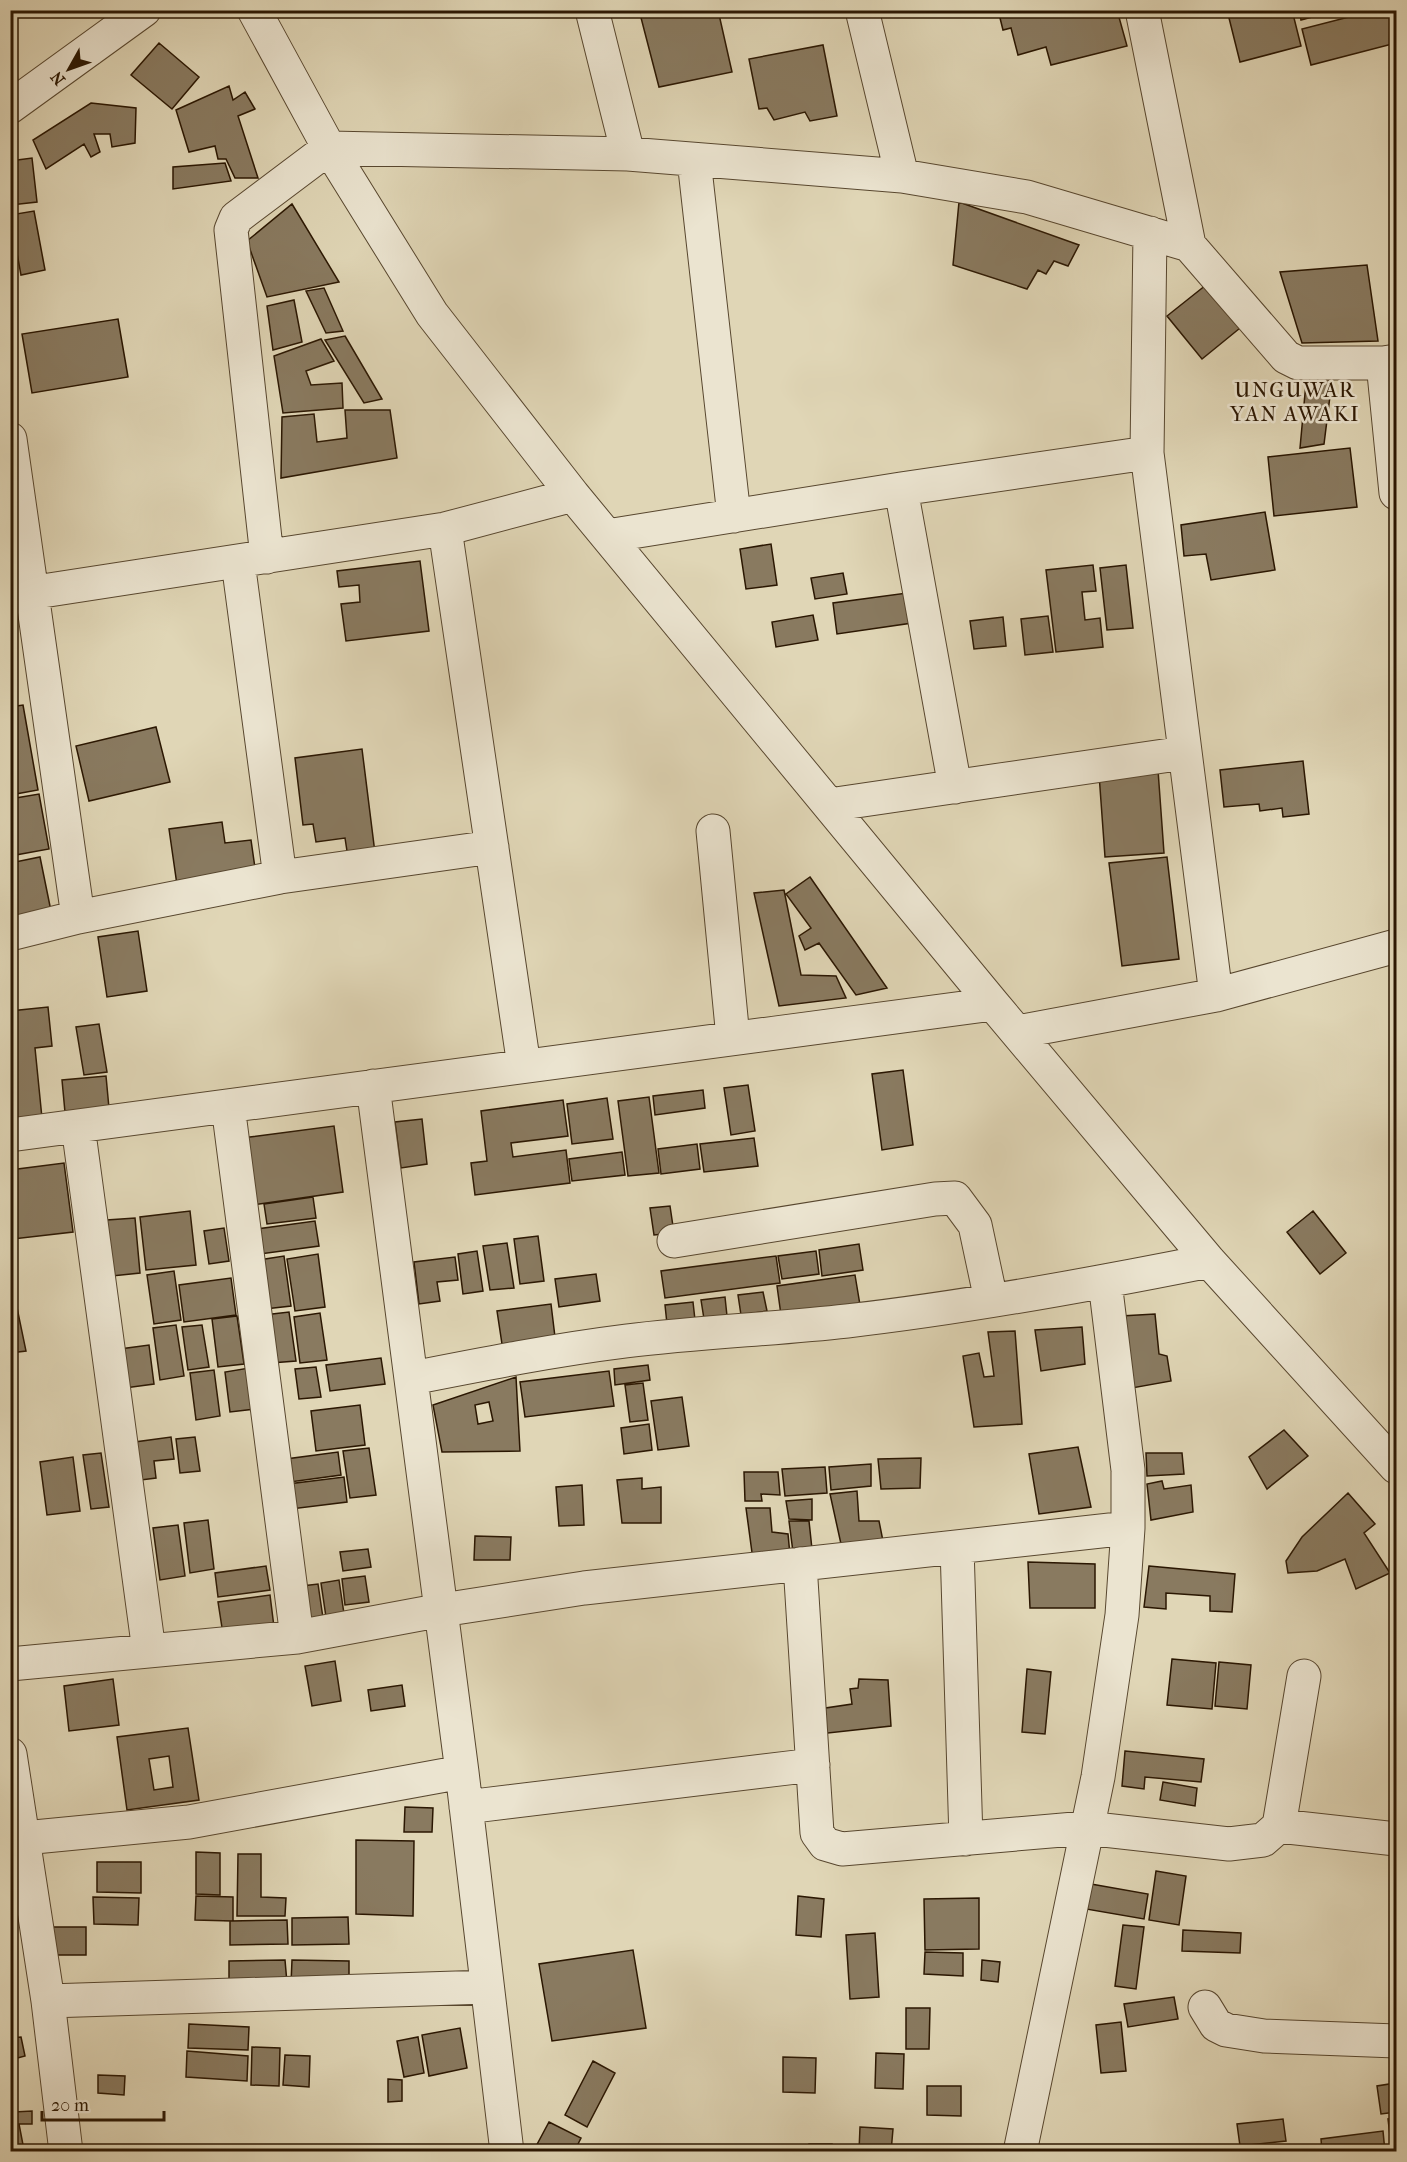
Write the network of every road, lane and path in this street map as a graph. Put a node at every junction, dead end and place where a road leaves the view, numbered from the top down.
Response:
1 (144, 10) edge
2 (254, 10) edge
3 (592, 10) edge
4 (862, 10) edge
5 (1142, 10) edge
6 (10, 107) edge
7 (329, 148) junction
8 (628, 154) junction
9 (694, 160) junction
10 (902, 176) junction
11 (1150, 233) junction
12 (1189, 245) junction
13 (1390, 362) edge
14 (10, 439) edge
15 (1147, 453) junction
16 (901, 489) junction
17 (1396, 493) edge
18 (573, 495) junction
19 (734, 516) junction
20 (446, 529) junction
21 (607, 536) junction
22 (252, 559) junction
23 (22, 595) edge
24 (1185, 753) junction
25 (955, 787) junction
26 (829, 805) junction
27 (713, 831) dead end
28 (492, 847) junction
29 (280, 877) junction
30 (78, 917) junction
31 (10, 934) edge
32 (1396, 946) edge
33 (1216, 995) junction
34 (993, 1004) junction
35 (1017, 1032) junction
36 (734, 1038) junction
37 (524, 1066) junction
38 (373, 1086) junction
39 (228, 1106) junction
40 (78, 1126) junction
41 (10, 1135) edge
42 (674, 1242) dead end
43 (1209, 1261) junction
44 (1105, 1282) junction
45 (991, 1300) junction
46 (412, 1378) junction
47 (1396, 1467) edge
48 (1128, 1527) junction
49 (957, 1546) junction
50 (800, 1564) junction
51 (442, 1610) junction
52 (297, 1637) junction
53 (149, 1651) junction
54 (10, 1664) edge
55 (1304, 1676) dead end
56 (10, 1754) edge
57 (813, 1766) junction
58 (462, 1772) junction
59 (466, 1807) junction
60 (1279, 1826) junction
61 (1086, 1828) junction
62 (24, 1838) junction
63 (966, 1839) junction
64 (1396, 1839) edge
65 (487, 1987) junction
66 (48, 2001) junction
67 (1205, 2007) dead end
68 (1396, 2041) edge
69 (66, 2151) edge
70 (507, 2151) edge
71 (1020, 2151) edge

1 - 6 street
2 - 7 street
3 - 8 street
4 - 10 street
5 - 12 street
7 - 8 street
7 - 18 street
7 - 22 street
8 - 9 street
9 - 10 street
9 - 19 street
10 - 11 street
11 - 12 street
11 - 15 street
12 - 13 street
13 - 17 street
14 - 23 street
15 - 16 street
15 - 24 street
16 - 19 street
16 - 25 street
18 - 20 street
18 - 21 street
19 - 21 street
20 - 22 street
20 - 28 street
21 - 26 street
22 - 23 street
22 - 29 street
23 - 30 street
24 - 25 street
24 - 33 street
25 - 26 street
26 - 34 street
27 - 36 street
28 - 29 street
28 - 37 street
29 - 30 street
30 - 31 street
32 - 33 street
33 - 35 street
34 - 35 street
34 - 36 street
35 - 43 street
36 - 37 street
37 - 38 street
38 - 39 street
38 - 46 street
39 - 40 street
39 - 52 street
40 - 41 street
40 - 53 street
42 - 45 street
43 - 44 street
43 - 47 street
44 - 45 street
44 - 48 street
45 - 46 street
46 - 51 street
48 - 49 street
48 - 61 street
49 - 50 street
49 - 63 street
50 - 51 street
50 - 57 street
51 - 52 street
51 - 58 street
52 - 53 street
53 - 54 street
55 - 60 street
56 - 62 street
57 - 59 street
57 - 63 street
58 - 59 street
58 - 62 street
59 - 65 street
60 - 61 street
60 - 64 street
61 - 63 street
61 - 71 street
62 - 66 street
65 - 66 street
65 - 70 street
66 - 69 street
67 - 68 street

